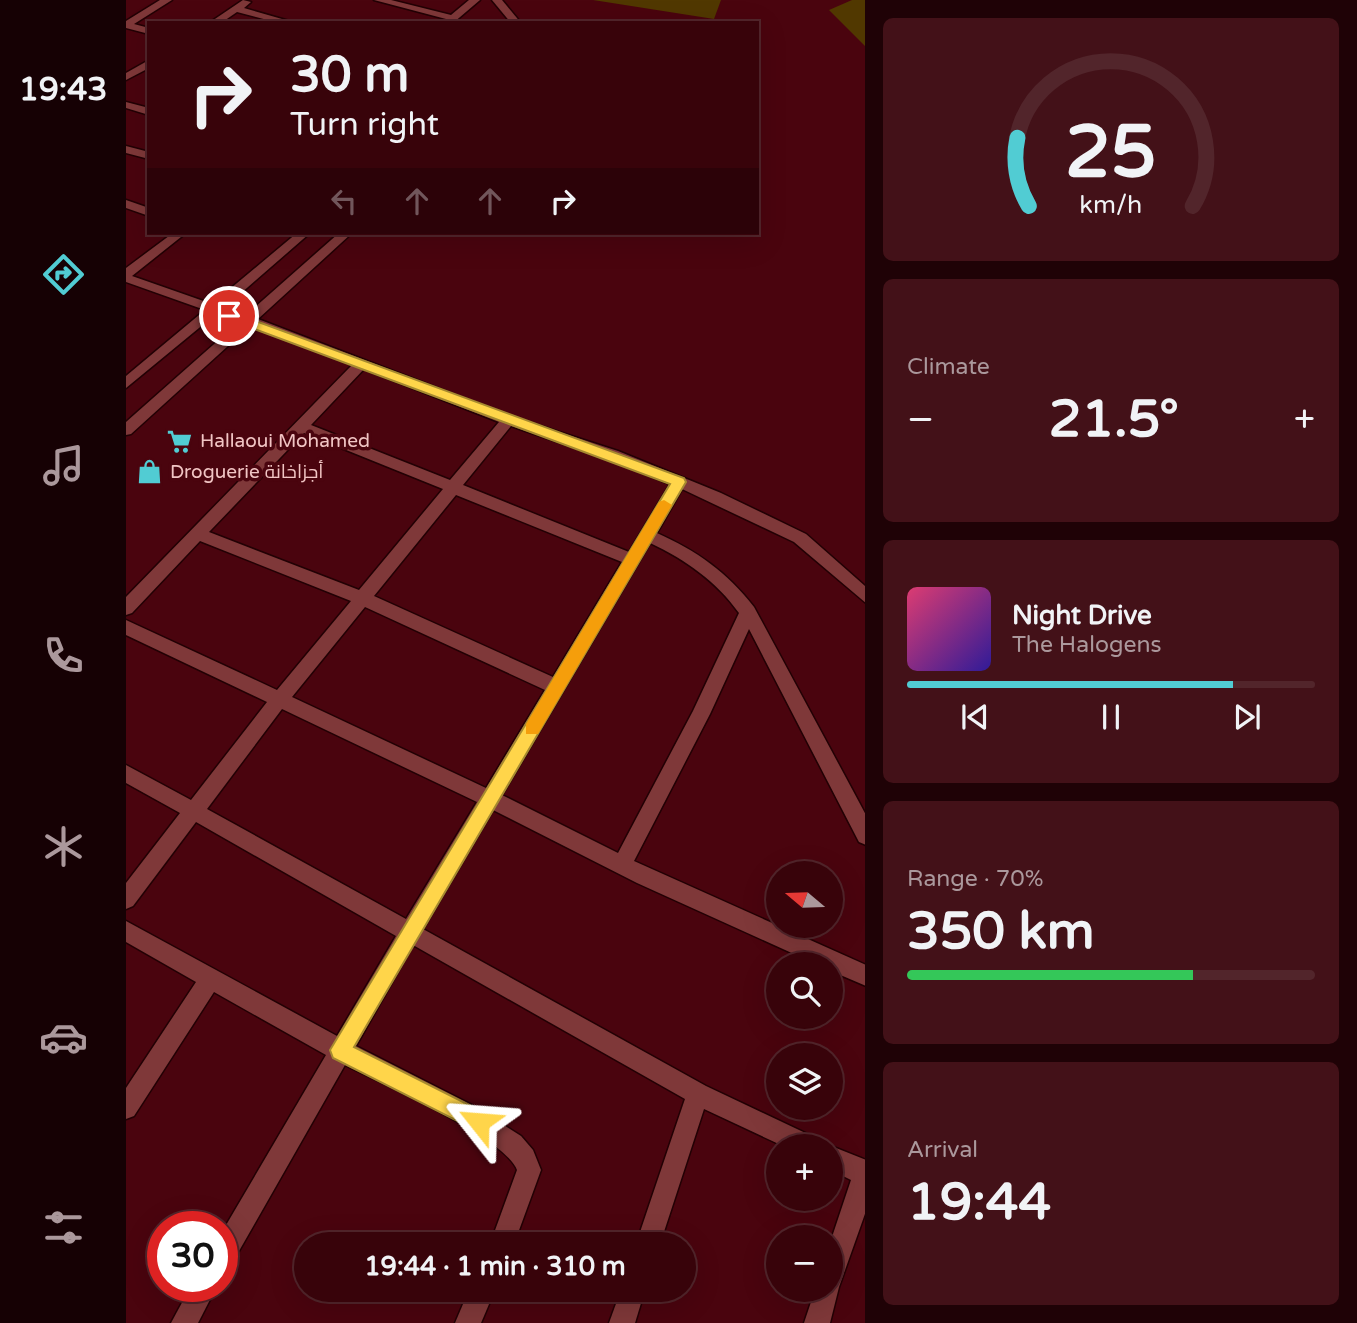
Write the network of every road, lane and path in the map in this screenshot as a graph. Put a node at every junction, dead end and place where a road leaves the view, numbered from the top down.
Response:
1 (167, 0) edge
2 (250, 0) edge
3 (379, 0) edge
4 (475, 0) edge
5 (497, 0) edge
6 (237, 9) junction
7 (450, 20) edge
8 (217, 21) edge
9 (283, 21) edge
10 (514, 21) edge
11 (126, 25) edge
12 (147, 30) edge
13 (147, 65) edge
14 (126, 77) edge
15 (126, 105) edge
16 (147, 111) edge
17 (126, 149) edge
18 (147, 155) edge
19 (126, 204) edge
20 (147, 211) edge
21 (177, 235) edge
22 (302, 235) edge
23 (344, 235) edge
24 (126, 276) edge
25 (213, 310) junction
26 (246, 322) junction
27 (362, 363) junction
28 (126, 383) edge
29 (508, 420) junction
30 (301, 426) junction
31 (126, 430) edge
32 (679, 482) junction
33 (453, 489) junction
34 (198, 534) junction
35 (647, 535) junction
36 (633, 559) junction
37 (865, 597) edge
38 (364, 599) junction
39 (126, 608) edge
40 (748, 612) junction
41 (126, 627) edge
42 (556, 687) junction
43 (279, 700) junction
44 (126, 773) edge
45 (490, 799) junction
46 (195, 810) junction
47 (865, 836) edge
48 (622, 865) junction
49 (126, 899) edge
50 (126, 931) edge
51 (409, 933) junction
52 (865, 976) edge
53 (211, 978) junction
54 (340, 1050) junction
55 (698, 1094) junction
56 (126, 1108) edge
57 (783, 1134) edge
58 (843, 1163) edge
59 (865, 1173) edge
60 (238, 1228) edge
61 (507, 1232) edge
62 (652, 1232) edge
63 (843, 1241) edge
64 (196, 1302) edge
65 (477, 1302) edge
66 (629, 1302) edge
67 (823, 1302) edge
68 (184, 1323) edge
69 (468, 1323) edge
70 (622, 1323) edge
71 (817, 1323) edge

1 - 11 street
2 - 6 street
3 - 7 street
4 - 7 street
5 - 10 street
6 - 8 street
6 - 9 street
11 - 12 street
13 - 14 street
15 - 16 street
17 - 18 street
19 - 20 street
21 - 24 street
22 - 25 street
23 - 26 street
24 - 25 street
25 - 26 street
25 - 28 street
26 - 27 street
26 - 31 street
27 - 29 street
27 - 30 street
29 - 32 street
29 - 33 street
30 - 33 street
30 - 34 street
32 - 35 street
32 - 37 street
33 - 36 street
33 - 38 street
34 - 38 street
34 - 39 street
35 - 36 street
35 - 40 street
36 - 42 street
38 - 42 street
38 - 43 street
40 - 47 street
40 - 48 street
41 - 43 street
42 - 45 street
43 - 45 street
43 - 46 street
44 - 46 street
45 - 48 street
45 - 51 street
46 - 49 street
46 - 51 street
48 - 52 street
50 - 53 street
51 - 54 street
51 - 55 street
53 - 54 street
53 - 56 street
54 - 60 street
54 - 61 street
55 - 57 street
55 - 62 street
58 - 59 street
59 - 63 street
64 - 68 street
65 - 69 street
66 - 70 street
67 - 71 street

